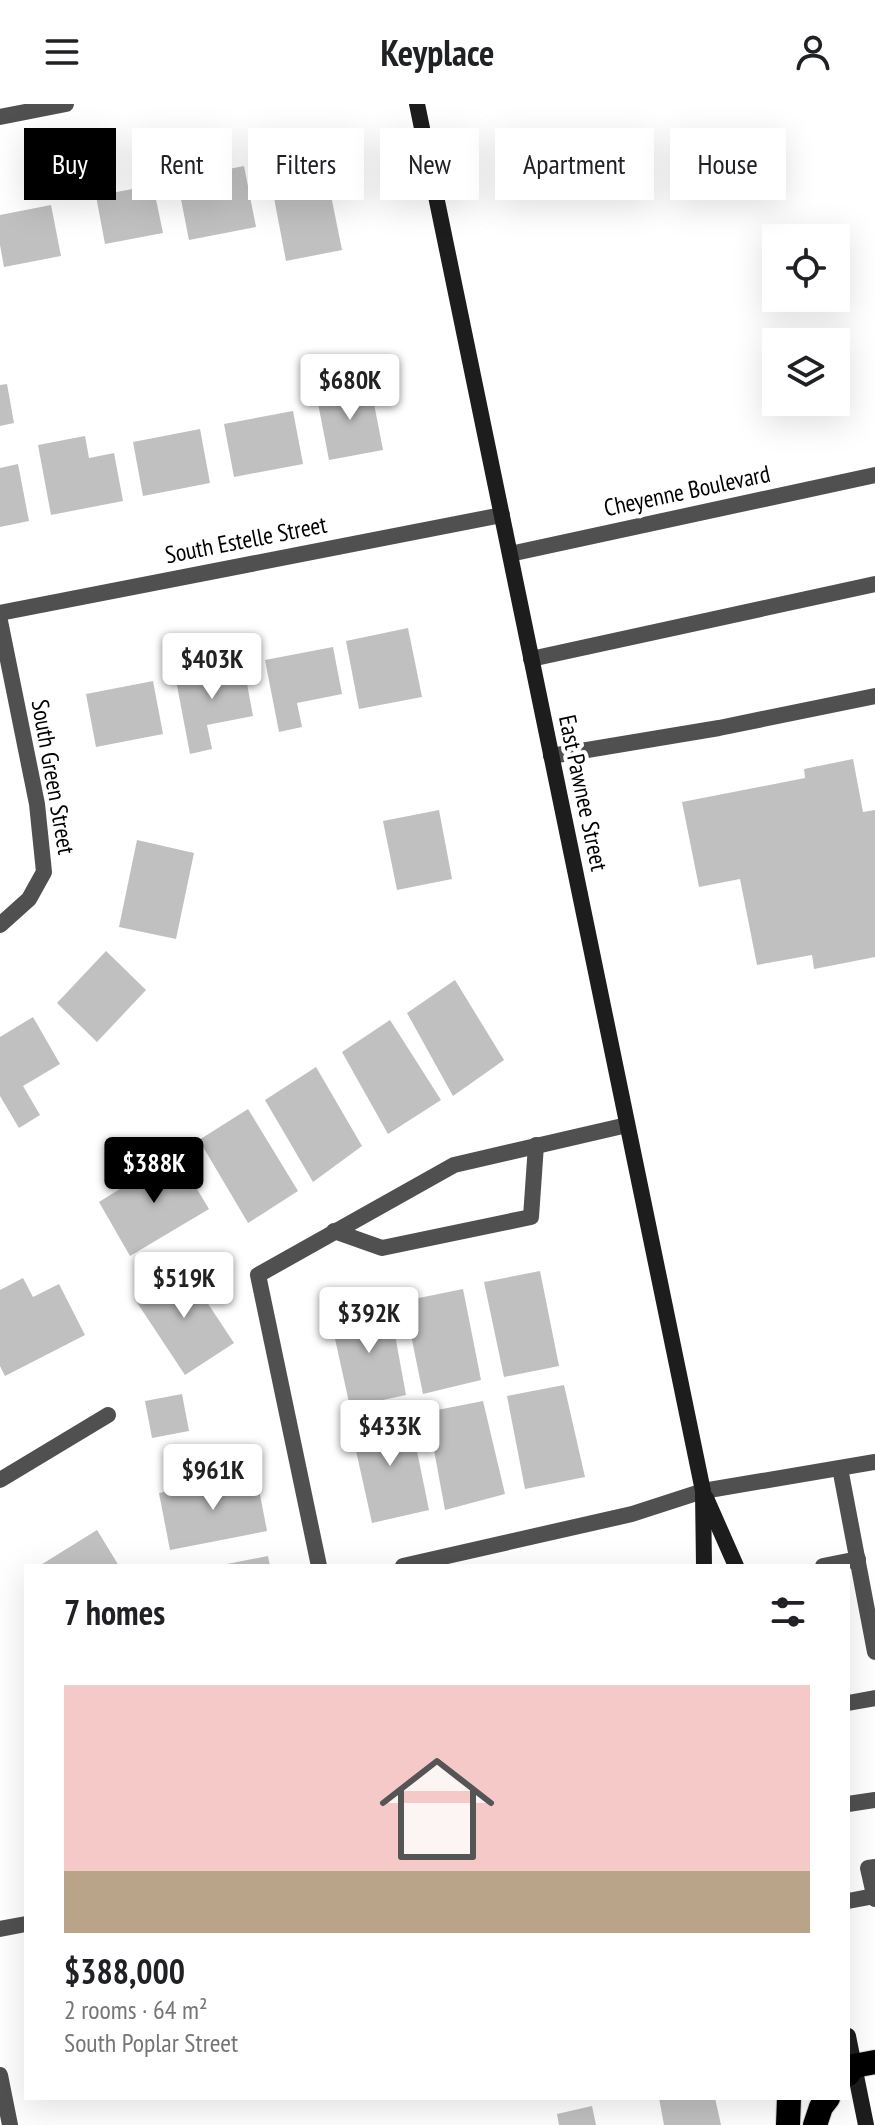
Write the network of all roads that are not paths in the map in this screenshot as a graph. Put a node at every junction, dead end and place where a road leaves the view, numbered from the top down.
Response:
1 (66, 104) edge
2 (417, 104) edge
3 (0, 117) edge
4 (875, 475) edge
5 (502, 515) junction
6 (510, 554) junction
7 (875, 584) edge
8 (0, 613) edge
9 (0, 621) edge
10 (531, 659) junction
11 (875, 696) edge
12 (551, 756) junction
13 (0, 925) edge
14 (627, 1125) junction
15 (536, 1145) junction
16 (334, 1231) junction
17 (108, 1415) dead end
18 (875, 1462) edge
19 (840, 1468) junction
20 (0, 1480) edge
21 (703, 1491) junction
22 (858, 1559) junction
23 (319, 1564) edge
24 (412, 1564) edge
25 (704, 1564) edge
26 (735, 1564) edge
27 (833, 1564) edge
28 (875, 1652) edge
29 (875, 1698) edge
30 (850, 1703) edge
31 (875, 1800) edge
32 (850, 1804) edge
33 (875, 1867) edge
34 (875, 1897) edge
35 (850, 1901) edge
36 (24, 1924) edge
37 (0, 1929) edge
38 (850, 2042) edge
39 (859, 2068) edge
40 (0, 2075) edge
41 (792, 2100) edge
42 (793, 2100) edge
43 (826, 2100) edge
44 (10, 2125) edge
45 (788, 2125) edge
46 (801, 2125) edge
47 (815, 2125) edge
48 (866, 2125) edge

1 - 3 street
2 - 5 main road, East Pawnee Street
4 - 6 street, Cheyenne Boulevard
5 - 6 main road, East Pawnee Street
5 - 8 street, South Estelle Street
6 - 10 main road, East Pawnee Street
7 - 10 street
9 - 13 street, South Green Street
10 - 12 main road, East Pawnee Street
11 - 12 street
12 - 14 main road, East Pawnee Street
14 - 15 street
14 - 21 main road, East Pawnee Street
15 - 16 street
15 - 16 street
16 - 23 street
17 - 20 street
18 - 19 street
19 - 21 street
19 - 22 street
21 - 24 street
21 - 25 main road, East Pawnee Street
21 - 26 main road, East Pawnee Street
22 - 27 street
22 - 28 street
29 - 30 street
31 - 32 street
33 - 34 street
34 - 35 street
36 - 37 street
38 - 39 main road
39 - 48 main road
40 - 44 street
41 - 45 highway
42 - 46 main road
43 - 47 highway

